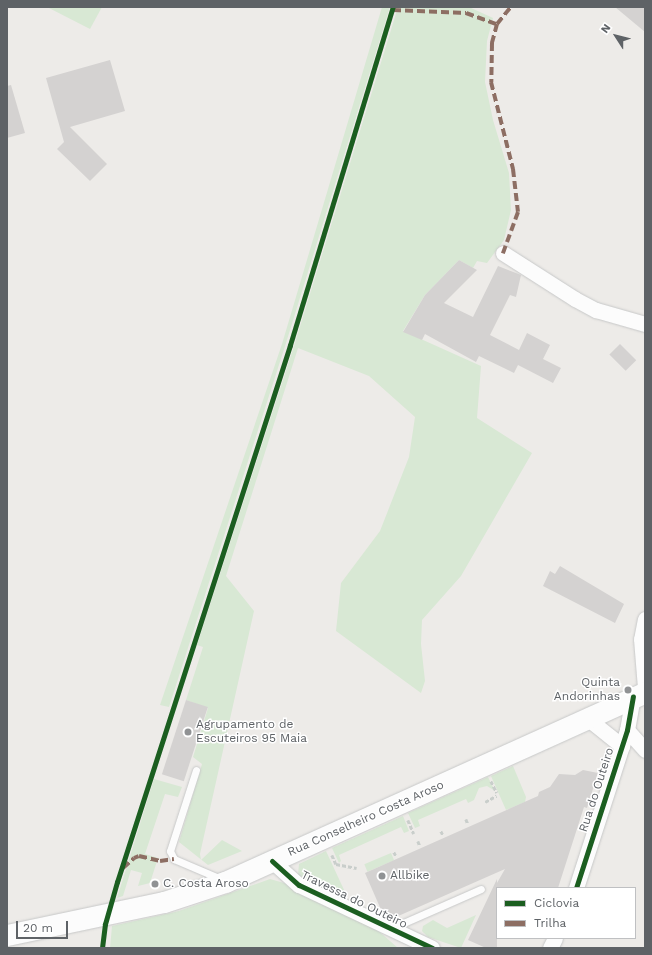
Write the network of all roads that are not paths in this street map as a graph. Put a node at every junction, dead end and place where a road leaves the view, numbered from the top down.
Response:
1 (503, 253) dead end
2 (645, 324) edge
3 (645, 619) edge
4 (641, 692) edge
5 (587, 718) junction
6 (627, 730) junction
7 (622, 746) junction
8 (645, 750) edge
9 (196, 770) dead end
10 (272, 862) junction
11 (225, 882) junction
12 (576, 887) edge
13 (481, 889) dead end
14 (390, 929) junction
15 (7, 935) edge
16 (554, 939) edge
17 (432, 948) edge
18 (550, 948) edge

1 - 2 street
3 - 4 street, Rua do Outeiro
4 - 5 main road, Rua Conselheiro Costa Aroso
4 - 6 street, Rua do Outeiro
5 - 7 street, Rua do Outeiro
5 - 10 main road, Rua Conselheiro Costa Aroso
6 - 7 street, Rua do Outeiro
6 - 8 street
7 - 12 street, Rua do Outeiro
9 - 11 lane
10 - 11 main road, Rua Conselheiro Costa Aroso
10 - 14 street, Travessa do Outeiro
11 - 15 main road, Rua Conselheiro Costa Aroso
13 - 14 lane
14 - 17 street, Travessa do Outeiro
16 - 18 street

